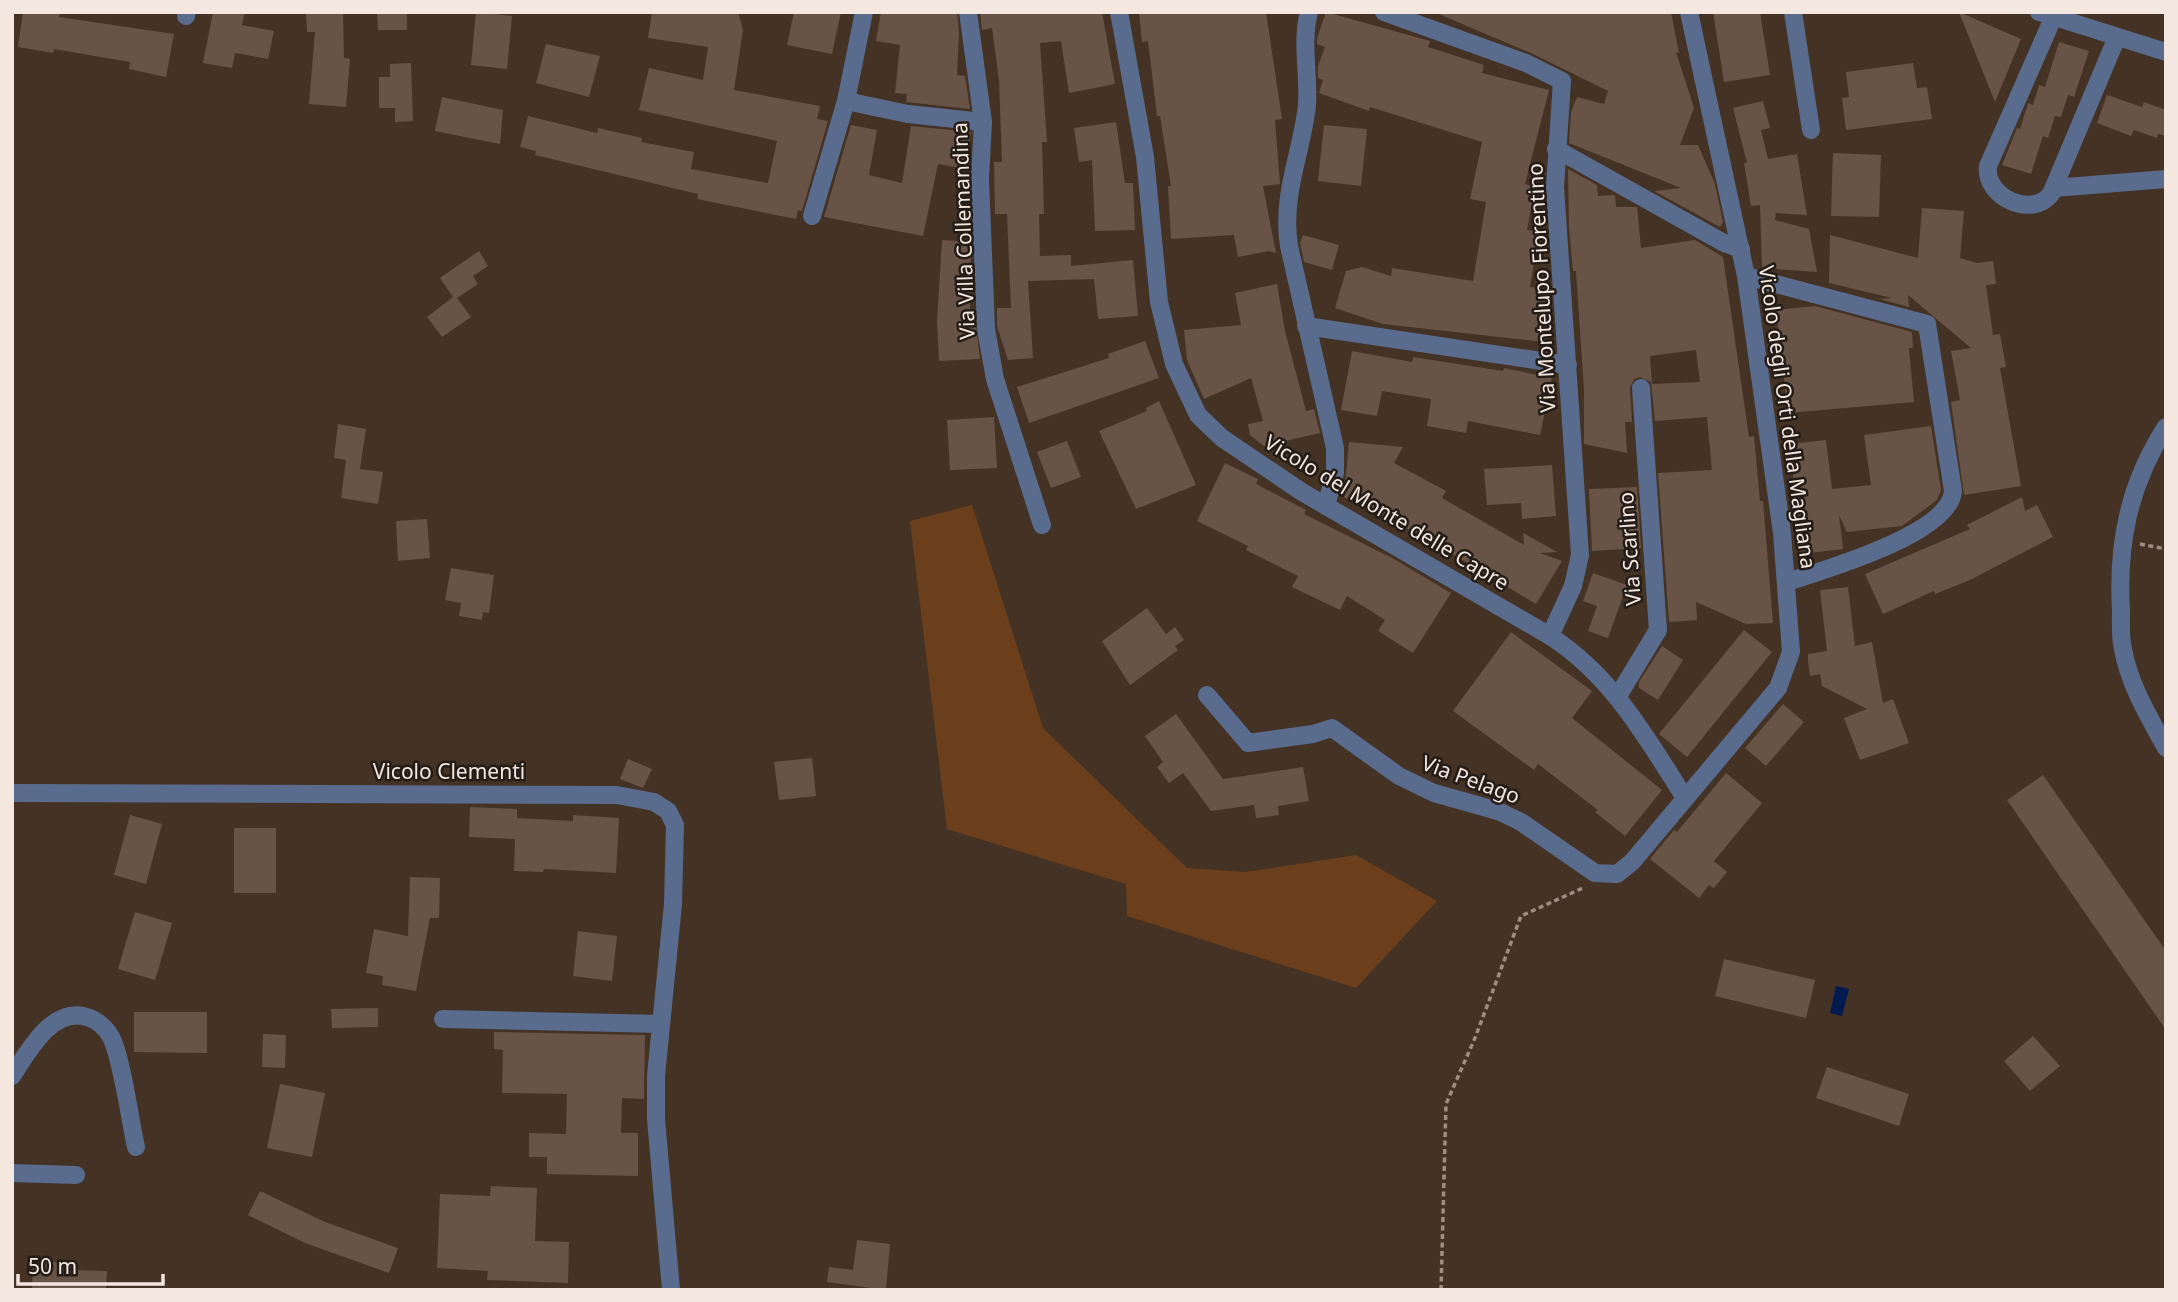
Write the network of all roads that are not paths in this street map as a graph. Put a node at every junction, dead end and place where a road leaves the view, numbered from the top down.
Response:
1 (864, 12) edge
2 (968, 12) edge
3 (1119, 12) edge
4 (1309, 12) edge
5 (1384, 12) edge
6 (1689, 12) edge
7 (1793, 12) edge
8 (2046, 15) edge
9 (2117, 37) junction
10 (2166, 52) edge
11 (846, 101) junction
12 (983, 122) junction
13 (1811, 130) dead end
14 (1556, 149) junction
15 (2166, 179) edge
16 (2054, 188) junction
17 (812, 216) dead end
18 (1741, 250) junction
19 (1746, 276) junction
20 (1306, 326) junction
21 (1568, 365) junction
22 (1641, 388) dead end
23 (2166, 427) edge
24 (1326, 506) junction
25 (1042, 525) dead end
26 (1787, 582) junction
27 (1550, 636) junction
28 (1207, 695) dead end
29 (1618, 696) junction
30 (2166, 748) edge
31 (12, 793) edge
32 (1685, 798) junction
33 (443, 1019) dead end
34 (661, 1024) junction
35 (12, 1076) edge
36 (136, 1147) dead end
37 (12, 1173) edge
38 (76, 1175) dead end
39 (671, 1290) edge

1 - 11 street
2 - 12 street, Via Villa Collemandina
3 - 24 street, Vicolo del Monte delle Capre
4 - 20 street
5 - 14 street, Via Montelupo Fiorentino
6 - 18 street, Vicolo degli Orti della Magliana
7 - 13 street
8 - 9 street
8 - 16 street
9 - 10 street
9 - 16 street
11 - 12 street
11 - 17 street
12 - 25 street, Via Villa Collemandina
14 - 18 street
14 - 21 street, Via Montelupo Fiorentino
15 - 16 street
18 - 19 street, Vicolo degli Orti della Magliana
19 - 26 street, Vicolo degli Orti della Magliana
19 - 26 street
20 - 21 street
20 - 24 street
21 - 27 street, Via Montelupo Fiorentino
22 - 29 street, Via Scarlino
23 - 30 street
24 - 27 street, Vicolo del Monte delle Capre
26 - 32 street, Vicolo degli Orti della Magliana
27 - 29 street, Vicolo del Monte delle Capre
28 - 32 street, Via Pelago
29 - 32 street, Vicolo del Monte delle Capre
31 - 34 street, Vicolo Clementi
33 - 34 street
34 - 39 street, Vicolo Clementi
35 - 36 street
37 - 38 street

